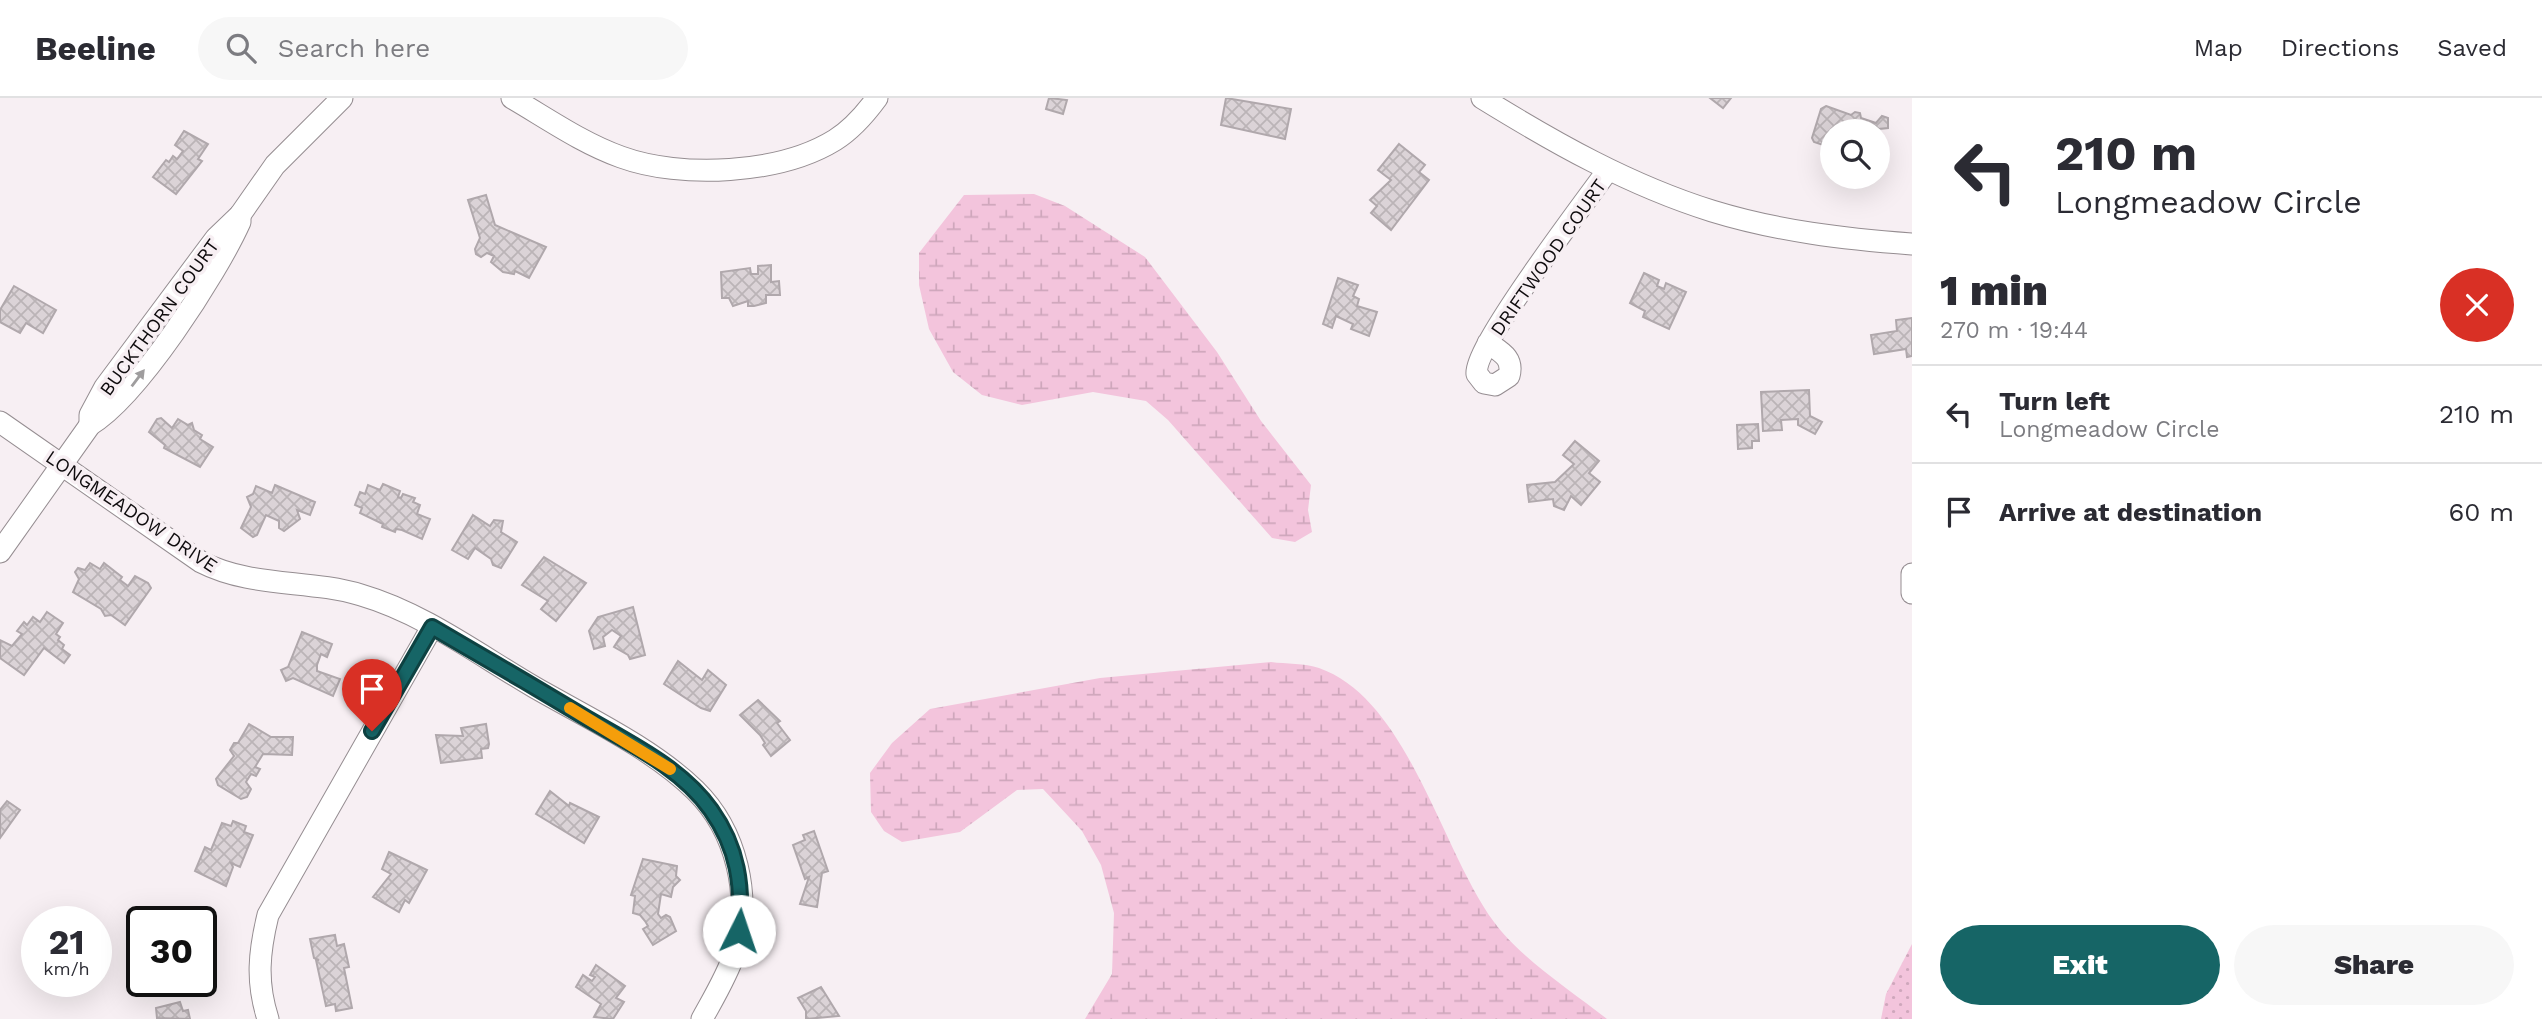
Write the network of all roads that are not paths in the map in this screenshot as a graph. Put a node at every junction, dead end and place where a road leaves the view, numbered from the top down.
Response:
1 (342, 98) edge
2 (512, 98) edge
3 (877, 98) edge
4 (1482, 98) edge
5 (1608, 170) junction
6 (1912, 244) edge
7 (1488, 343) dead end
8 (0, 422) edge
9 (62, 465) junction
10 (0, 552) edge
11 (1912, 574) edge
12 (1912, 593) edge
13 (432, 627) junction
14 (268, 1019) edge
15 (702, 1019) edge

1 - 9 street, BUCKTHORN COURT
2 - 3 street
4 - 5 street
5 - 6 street
5 - 7 street, DRIFTWOOD COURT
8 - 9 street, LONGMEADOW DRIVE
9 - 10 street, BUCKTHORN COURT
9 - 13 street, LONGMEADOW DRIVE
11 - 12 street
13 - 14 street
13 - 15 street, LONGMEADOW DRIVE

